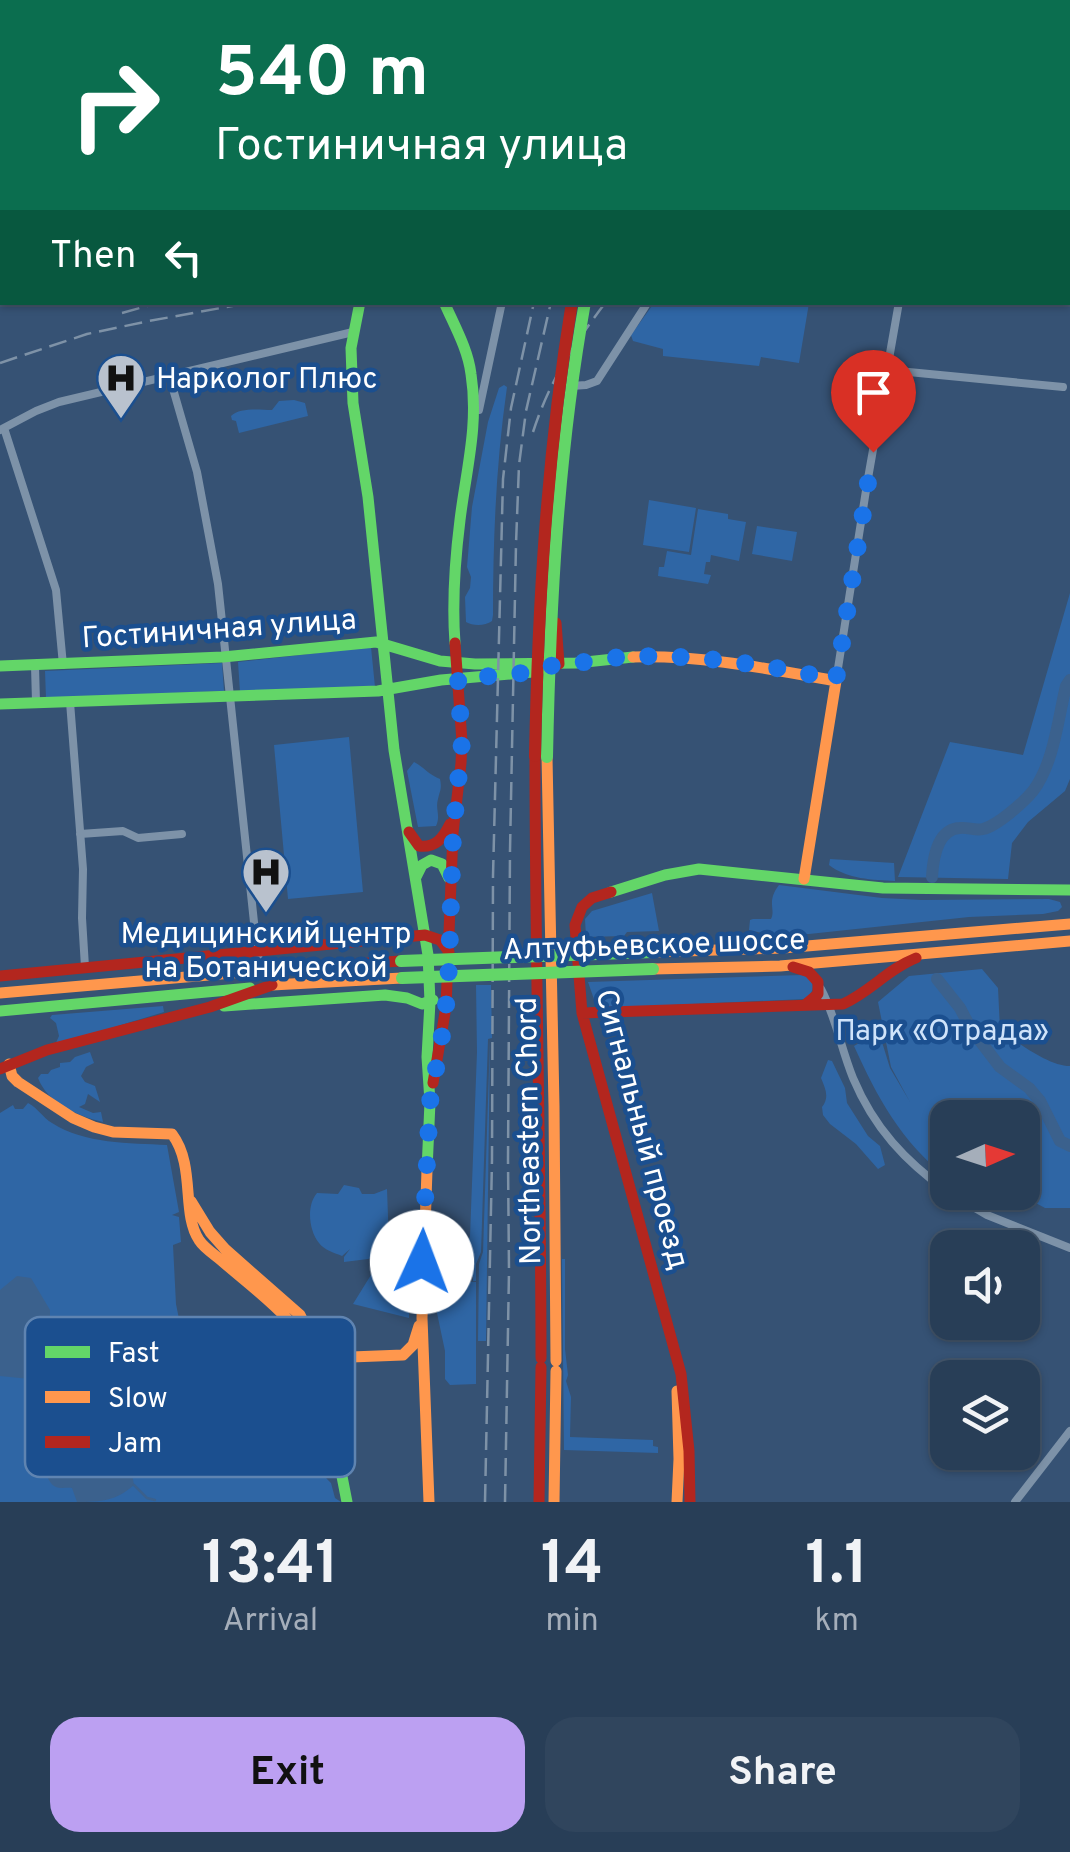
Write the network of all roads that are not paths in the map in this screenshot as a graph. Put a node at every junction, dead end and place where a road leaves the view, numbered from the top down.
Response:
1 (359, 305) edge
2 (445, 305) edge
3 (501, 305) edge
4 (573, 305) edge
5 (574, 305) edge
6 (584, 305) edge
7 (646, 305) edge
8 (899, 305) edge
9 (353, 332) junction
10 (888, 370) junction
11 (169, 375) junction
12 (565, 385) junction
13 (1062, 387) dead end
14 (2, 429) edge
15 (474, 434) junction
16 (382, 642) junction
17 (226, 657) junction
18 (423, 657) junction
19 (456, 662) junction
20 (558, 664) junction
21 (64, 665) junction
22 (0, 666) edge
23 (35, 666) junction
24 (384, 672) junction
25 (458, 679) junction
26 (836, 680) junction
27 (411, 685) junction
28 (386, 690) junction
29 (230, 696) junction
30 (36, 702) junction
31 (70, 702) junction
32 (0, 704) edge
33 (541, 756) junction
34 (454, 815) junction
35 (406, 825) junction
36 (80, 834) junction
37 (182, 834) dead end
38 (416, 878) junction
39 (804, 879) junction
40 (451, 887) junction
41 (1069, 890) edge
42 (1065, 923) edge
43 (426, 935) junction
44 (1070, 941) edge
45 (258, 951) junction
46 (449, 952) junction
47 (935, 953) junction
48 (194, 956) junction
49 (92, 966) junction
50 (780, 966) junction
51 (270, 968) junction
52 (0, 976) edge
53 (819, 985) junction
54 (272, 986) junction
55 (65, 988) junction
56 (447, 992) junction
57 (0, 993) edge
58 (199, 994) junction
59 (235, 998) junction
60 (430, 1002) junction
61 (260, 1004) junction
62 (801, 1006) junction
63 (829, 1006) junction
64 (210, 1007) junction
65 (0, 1010) edge
66 (582, 1013) junction
67 (4, 1067) edge
68 (430, 1102) junction
69 (930, 1179) edge
70 (979, 1210) edge
71 (1070, 1248) edge
72 (292, 1317) edge
73 (422, 1318) junction
74 (676, 1354) junction
75 (355, 1357) edge
76 (1070, 1431) edge
77 (342, 1477) edge
78 (347, 1502) edge
79 (429, 1502) edge
80 (539, 1502) edge
81 (554, 1502) edge
82 (676, 1502) edge
83 (690, 1502) edge
84 (1015, 1502) edge

1 - 9 main road
2 - 15 main road
3 - 15 street
4 - 33 main road, Northeastern Chord, bridge
5 - 12 main road
6 - 33 main road, Northeastern Chord, bridge
7 - 12 street
8 - 10 street
9 - 11 street
9 - 16 main road
10 - 13 street
10 - 26 street
11 - 14 street
11 - 17 street
12 - 20 main road
14 - 21 street
15 - 19 main road
16 - 17 main road, Гостиничная улица
16 - 18 main road, Гостиничная улица
16 - 24 main road
17 - 21 main road, Гостиничная улица
17 - 29 street
18 - 19 main road, Гостиничная улица
18 - 24 main road
19 - 20 main road, Гостиничная улица
19 - 25 main road
20 - 25 main road, Гостиничная улица
20 - 26 main road, Гостиничная улица
21 - 23 main road, Гостиничная улица
22 - 23 main road, Гостиничная улица
23 - 30 street
24 - 27 main road
24 - 28 main road
25 - 27 main road, Гостиничная улица
25 - 34 main road
26 - 39 main road
27 - 28 main road, Гостиничная улица
28 - 29 main road, Гостиничная улица
28 - 35 main road
29 - 31 main road, Гостиничная улица
29 - 45 street
30 - 31 main road, Гостиничная улица
30 - 32 main road, Гостиничная улица
31 - 36 street
33 - 80 main road, Northeastern Chord
33 - 81 main road, Northeastern Chord
34 - 35 main road
34 - 40 main road
35 - 38 main road
36 - 37 street
36 - 49 street
38 - 40 main road
38 - 43 main road
39 - 41 main road
39 - 66 main road, Сигнальный проезд
40 - 46 main road
42 - 51 main road, Алтуфьевское шоссе, bridge
43 - 45 main road
43 - 46 main road
43 - 60 main road
44 - 47 main road, Алтуфьевское шоссе
45 - 48 main road
45 - 51 street
46 - 56 main road
47 - 50 main road, Алтуфьевское шоссе
47 - 63 main road
48 - 49 main road
48 - 51 main road
49 - 52 main road
49 - 55 main road
50 - 53 main road
50 - 54 main road, Алтуфьевское шоссе, bridge
51 - 55 main road, Алтуфьевское шоссе
53 - 62 main road
53 - 63 street
54 - 58 main road, Алтуфьевское шоссе
54 - 59 main road
55 - 57 main road, Алтуфьевское шоссе
56 - 60 main road
56 - 68 main road
58 - 59 main road
58 - 65 main road, Алтуфьевское шоссе
59 - 61 main road
59 - 64 main road
60 - 61 main road
60 - 68 main road
61 - 64 main road
62 - 63 main road
62 - 66 main road
63 - 69 street
64 - 67 main road
66 - 74 main road, Сигнальный проезд
67 - 72 main road
68 - 73 main road
70 - 71 street
73 - 75 main road
73 - 79 main road
74 - 82 main road, Сигнальный проезд
74 - 83 main road, Сигнальный проезд
76 - 84 street
77 - 78 main road

